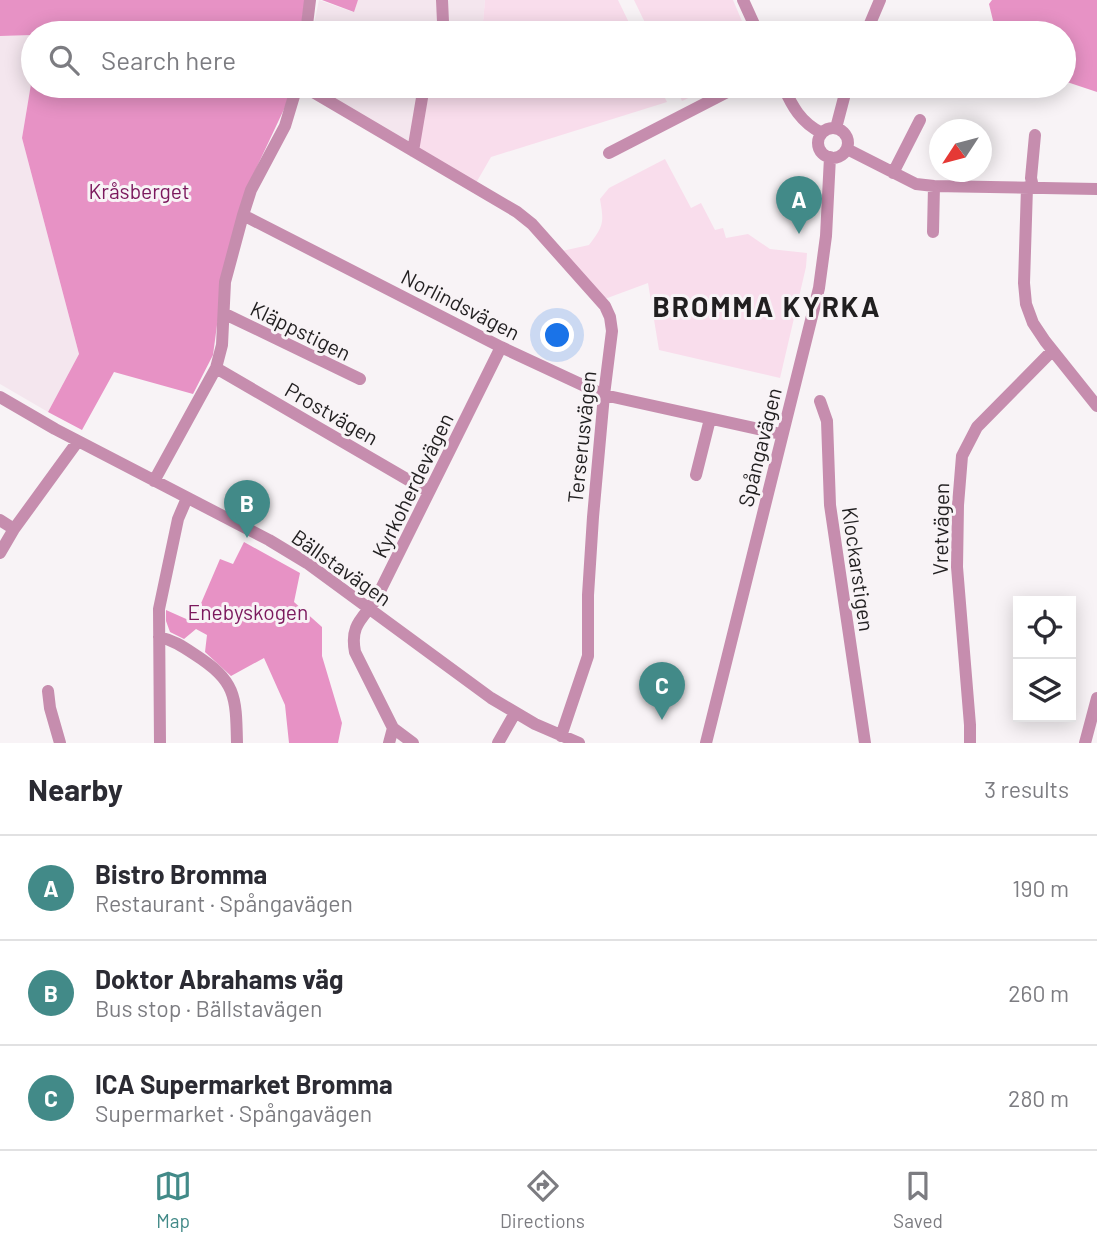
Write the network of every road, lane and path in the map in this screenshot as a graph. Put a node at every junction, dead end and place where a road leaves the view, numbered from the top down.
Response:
1 (310, 0) edge
2 (442, 0) edge
3 (743, 0) edge
4 (880, 0) edge
5 (307, 21) edge
6 (443, 21) edge
7 (753, 21) edge
8 (871, 21) edge
9 (293, 98) edge
10 (323, 98) edge
11 (430, 98) edge
12 (716, 98) edge
13 (788, 98) edge
14 (844, 98) edge
15 (920, 120) dead end
16 (835, 128) junction
17 (822, 133) junction
18 (1035, 135) dead end
19 (847, 149) junction
20 (413, 151) junction
21 (609, 153) dead end
22 (830, 157) junction
23 (893, 173) junction
24 (934, 186) junction
25 (1030, 187) junction
26 (1097, 189) edge
27 (243, 215) junction
28 (933, 232) dead end
29 (225, 314) junction
30 (501, 347) junction
31 (1052, 351) junction
32 (216, 368) junction
33 (360, 379) dead end
34 (604, 395) junction
35 (0, 397) edge
36 (820, 401) dead end
37 (1097, 406) edge
38 (710, 419) junction
39 (782, 434) junction
40 (78, 441) junction
41 (695, 475) dead end
42 (154, 481) junction
43 (429, 492) junction
44 (187, 498) junction
45 (0, 520) edge
46 (13, 528) junction
47 (0, 553) edge
48 (370, 608) junction
49 (159, 637) junction
50 (48, 691) dead end
51 (1097, 698) edge
52 (515, 713) junction
53 (393, 728) junction
54 (561, 736) junction
55 (60, 743) edge
56 (160, 743) edge
57 (237, 743) edge
58 (389, 743) edge
59 (413, 743) edge
60 (498, 743) edge
61 (579, 743) edge
62 (706, 743) edge
63 (865, 743) edge
64 (970, 743) edge
65 (1085, 743) edge

1 - 5 street
2 - 6 street
3 - 7 street
4 - 8 street
9 - 27 street
10 - 20 street, Terserusvägen
11 - 20 street
12 - 21 street
13 - 17 street
14 - 16 street
15 - 23 street
16 - 17 street
16 - 19 street
17 - 22 street
18 - 25 street
19 - 22 street
19 - 23 street
20 - 34 street, Terserusvägen
22 - 39 street, Spångavägen
23 - 24 street
24 - 25 street
24 - 28 street
25 - 26 street
25 - 31 street
27 - 29 street
27 - 30 street, Norlindsvägen
29 - 32 street
29 - 33 street, Kläppstigen
30 - 34 street, Norlindsvägen
30 - 43 street, Kyrkoherdevägen
31 - 37 street
31 - 64 street, Vretvägen
32 - 42 street
32 - 43 street, Prostvägen
34 - 38 street, Norlindsvägen
34 - 54 street, Terserusvägen
35 - 40 street, Bällstavägen
36 - 63 street, Klockarstigen
38 - 39 street, Norlindsvägen
38 - 41 street
39 - 62 street, Spångavägen
40 - 42 street, Bällstavägen
40 - 46 street
42 - 44 street, Bällstavägen
43 - 48 street, Kyrkoherdevägen
44 - 48 street, Bällstavägen
44 - 49 street
45 - 46 street
46 - 47 street
48 - 52 street, Bällstavägen
48 - 53 street, Kyrkoherdevägen
49 - 56 street
49 - 57 street
50 - 55 street
51 - 65 street
52 - 54 street, Bällstavägen
52 - 60 street
53 - 58 street
53 - 59 street, Kyrkoherdevägen
54 - 61 street, Bällstavägen

